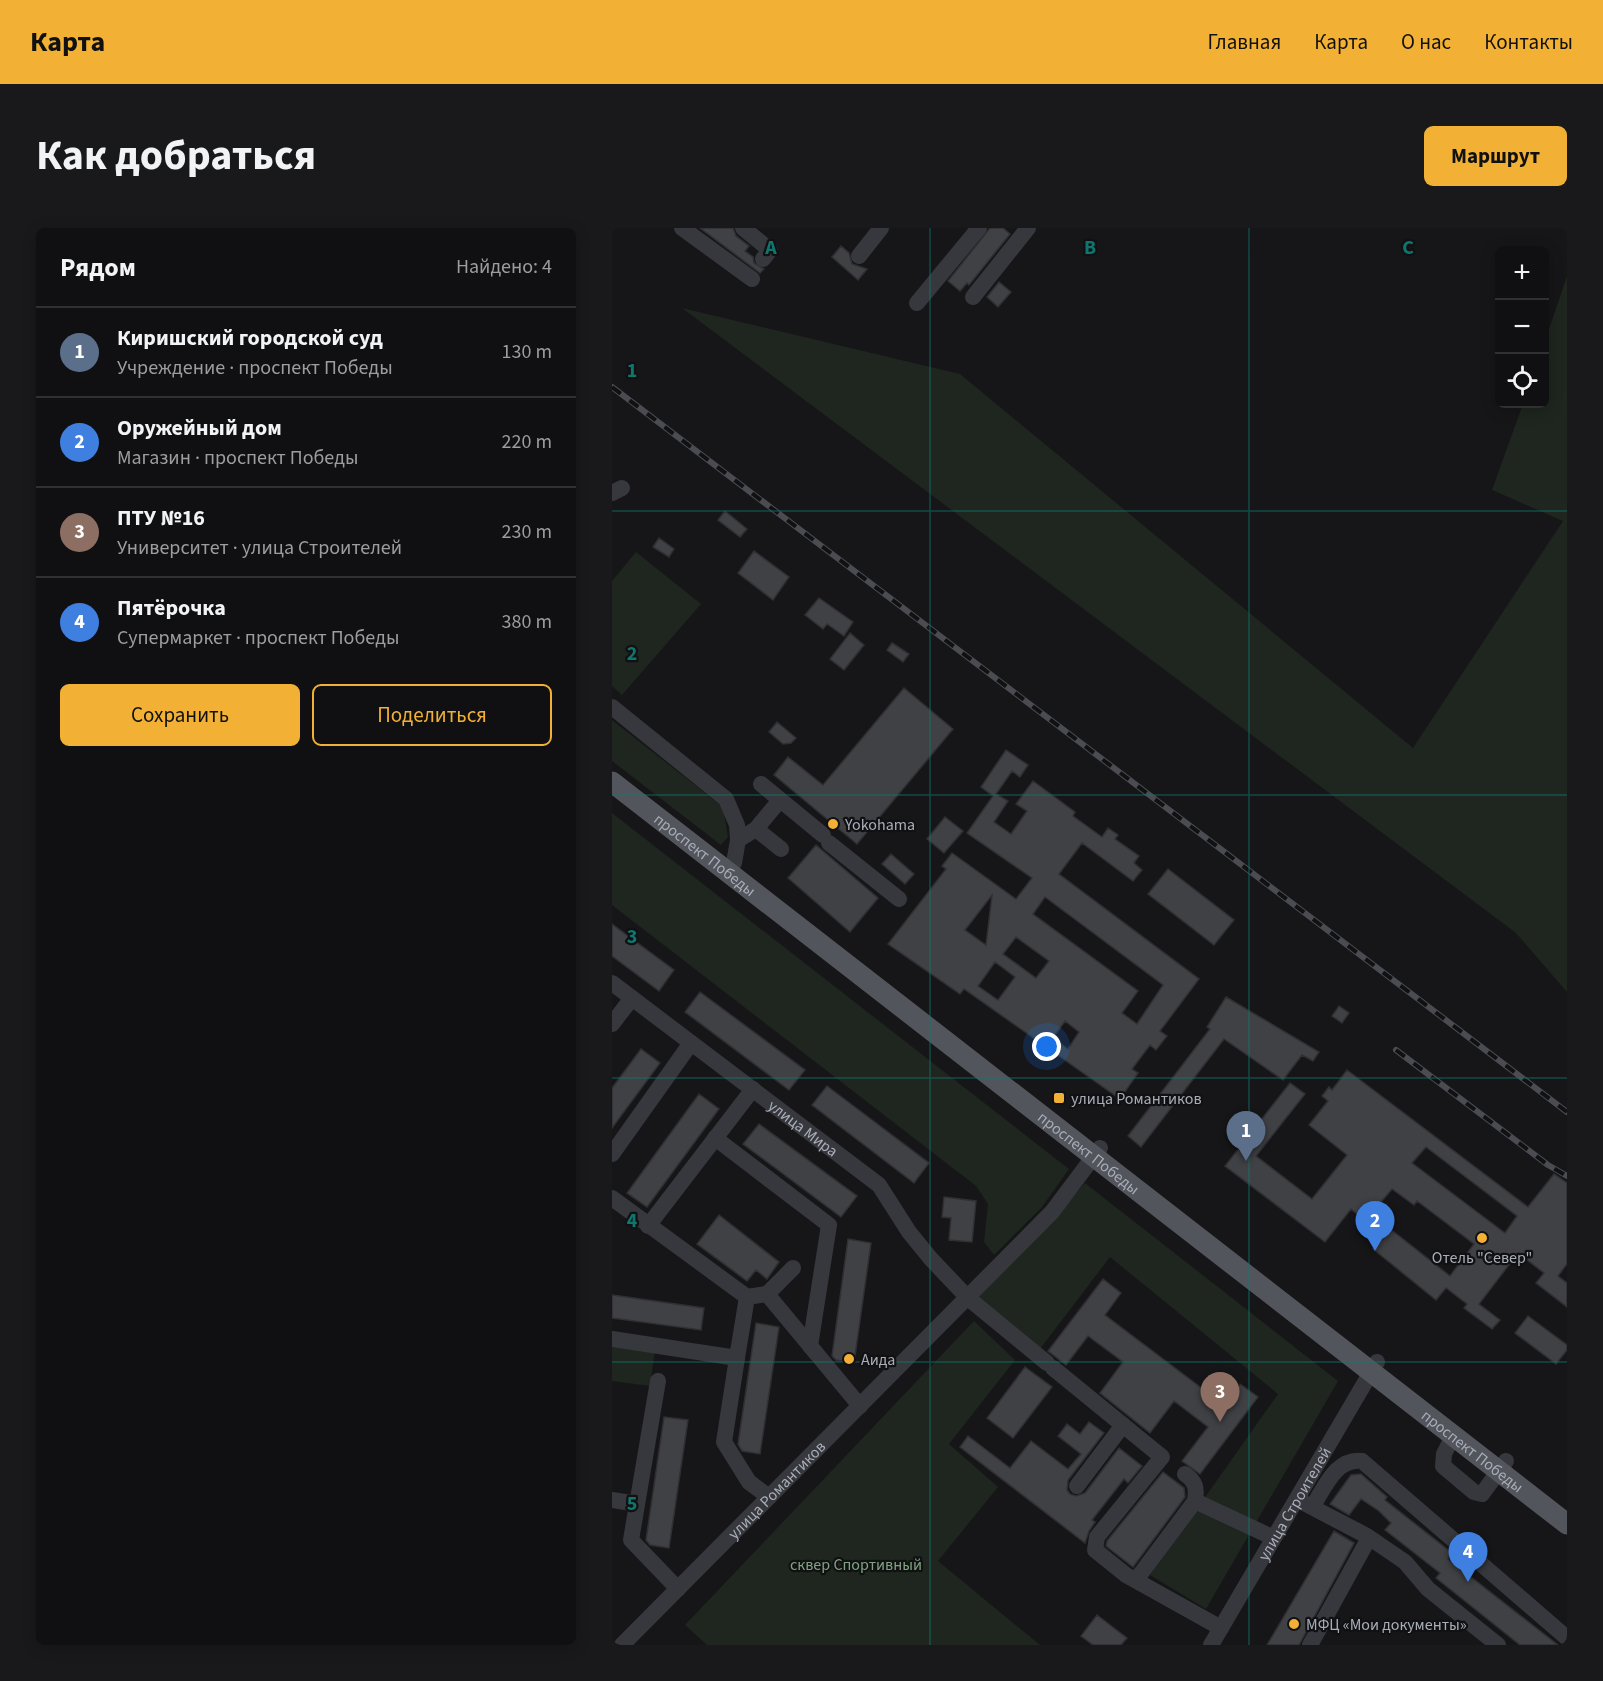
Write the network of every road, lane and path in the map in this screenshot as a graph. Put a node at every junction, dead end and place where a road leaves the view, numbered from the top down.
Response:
1 (682, 228) edge
2 (743, 228) edge
3 (881, 228) edge
4 (979, 228) edge
5 (1028, 228) edge
6 (859, 256) dead end
7 (763, 259) dead end
8 (752, 279) dead end
9 (974, 297) dead end
10 (917, 303) dead end
11 (612, 707) edge
12 (612, 767) edge
13 (612, 782) edge
14 (761, 784) dead end
15 (780, 800) junction
16 (756, 829) junction
17 (738, 840) junction
18 (780, 849) dead end
19 (730, 868) junction
20 (899, 900) dead end
21 (612, 983) edge
22 (632, 998) junction
23 (612, 1024) edge
24 (691, 1043) junction
25 (753, 1089) junction
26 (715, 1138) junction
27 (1097, 1152) junction
28 (612, 1154) edge
29 (612, 1198) edge
30 (648, 1226) junction
31 (792, 1268) dead end
32 (767, 1294) junction
33 (747, 1297) junction
34 (968, 1298) junction
35 (612, 1339) edge
36 (810, 1346) junction
37 (737, 1358) junction
38 (1373, 1367) junction
39 (658, 1381) dead end
40 (860, 1406) junction
41 (1123, 1425) junction
42 (1453, 1436) junction
43 (1162, 1457) junction
44 (1502, 1466) junction
45 (1077, 1486) dead end
46 (769, 1497) junction
47 (1294, 1498) junction
48 (612, 1500) edge
49 (1195, 1501) junction
50 (637, 1504) junction
51 (1312, 1507) junction
52 (1567, 1508) edge
53 (1567, 1524) edge
54 (1272, 1537) junction
55 (1369, 1538) junction
56 (1136, 1580) junction
57 (678, 1589) junction
58 (1221, 1628) junction
59 (1567, 1638) edge
60 (622, 1645) edge
61 (1211, 1645) edge
62 (1311, 1645) edge
63 (1498, 1645) edge

1 - 8 street
2 - 7 street
3 - 6 street
4 - 10 street
5 - 9 street
11 - 17 street
12 - 19 main road, проспект Победы
13 - 19 main road, проспект Победы
14 - 15 street
15 - 16 street
15 - 20 street
16 - 17 street
16 - 18 street
17 - 19 street
19 - 27 main road, проспект Победы
21 - 22 street, улица Мира
22 - 23 street
22 - 24 street, улица Мира
24 - 25 street, улица Мира
24 - 28 street
25 - 26 street
25 - 34 street, улица Мира
26 - 30 street
26 - 36 street
27 - 34 street, улица Романтиков
27 - 38 main road, проспект Победы
29 - 30 street
30 - 33 street
31 - 32 street
32 - 33 street
32 - 36 street
33 - 37 street
34 - 40 street, улица Романтиков
34 - 41 street, улица Мира
35 - 37 street
36 - 40 street
37 - 46 street
38 - 42 main road, проспект Победы
38 - 44 main road, проспект Победы
38 - 47 street, улица Строителей
39 - 50 street
40 - 46 street, улица Романтиков
41 - 43 street, улица Мира
41 - 45 street
42 - 44 main road, проспект Победы
42 - 44 street
43 - 49 street, улица Мира
43 - 56 street
44 - 52 main road, проспект Победы
44 - 53 main road, проспект Победы
46 - 57 street, улица Романтиков
47 - 51 street
47 - 54 street, улица Строителей
48 - 50 street
49 - 54 street
49 - 56 street
50 - 57 street
51 - 55 street
51 - 59 street
54 - 58 street, улица Строителей
55 - 62 street
55 - 63 street
56 - 58 street
57 - 60 street, улица Романтиков
58 - 61 street, улица Строителей

